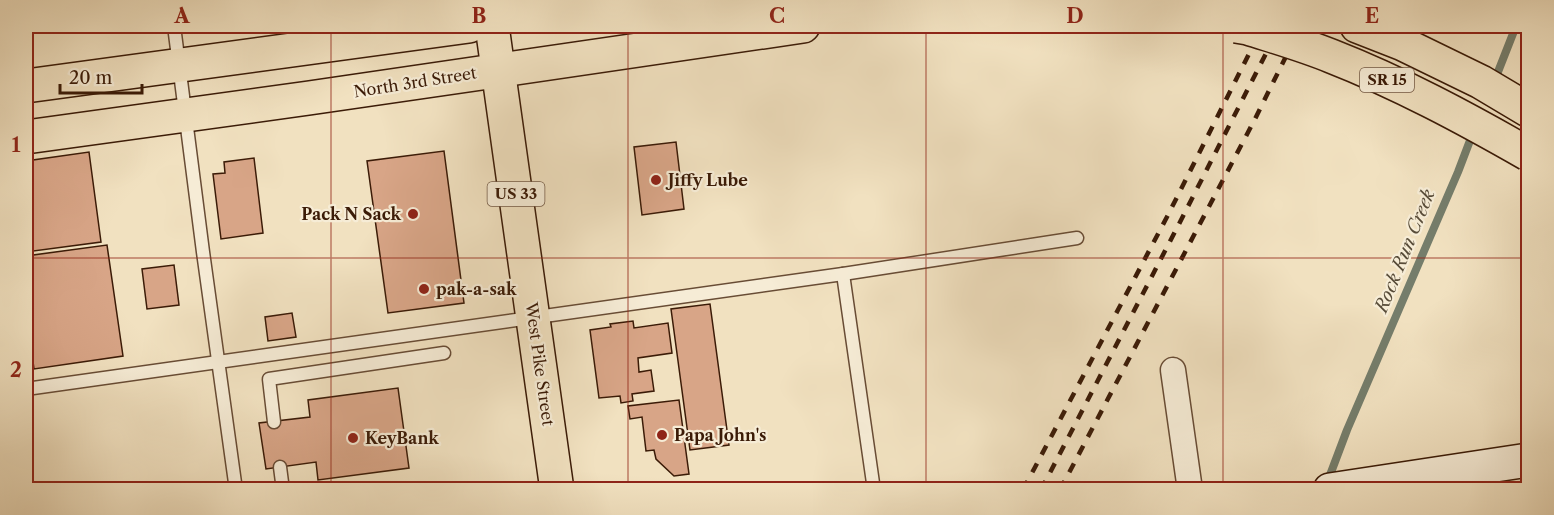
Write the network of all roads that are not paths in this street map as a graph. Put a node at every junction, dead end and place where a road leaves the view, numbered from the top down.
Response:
1 (174, 26) edge
2 (469, 26) edge
3 (492, 26) edge
4 (803, 26) edge
5 (1236, 26) edge
6 (1357, 26) edge
7 (180, 66) junction
8 (498, 70) junction
9 (26, 86) edge
10 (1528, 110) edge
11 (187, 115) junction
12 (26, 137) edge
13 (1528, 154) edge
14 (1077, 238) dead end
15 (843, 274) junction
16 (533, 318) junction
17 (444, 353) dead end
18 (218, 362) junction
19 (1173, 370) dead end
20 (26, 389) edge
21 (274, 422) dead end
22 (1528, 460) edge
23 (280, 467) dead end
24 (236, 489) edge
25 (283, 489) edge
26 (557, 489) edge
27 (874, 489) edge
28 (1190, 489) edge
29 (1330, 489) edge

1 - 7 lane
2 - 7 main road
3 - 8 main road, West Pike Street / US 33
4 - 8 main road, North 3rd Street
5 - 13 main road, SR 15, bridge
6 - 10 main road, SR 15
7 - 9 main road
7 - 11 lane
8 - 11 main road, North 3rd Street
8 - 16 main road, West Pike Street / US 33
11 - 12 main road, North 3rd Street
11 - 18 lane
14 - 15 lane
15 - 16 lane
15 - 27 lane
16 - 18 lane
16 - 26 main road, West Pike Street / US 33
17 - 21 lane
18 - 20 lane
18 - 24 lane
19 - 28 street
22 - 29 main road
23 - 25 lane

